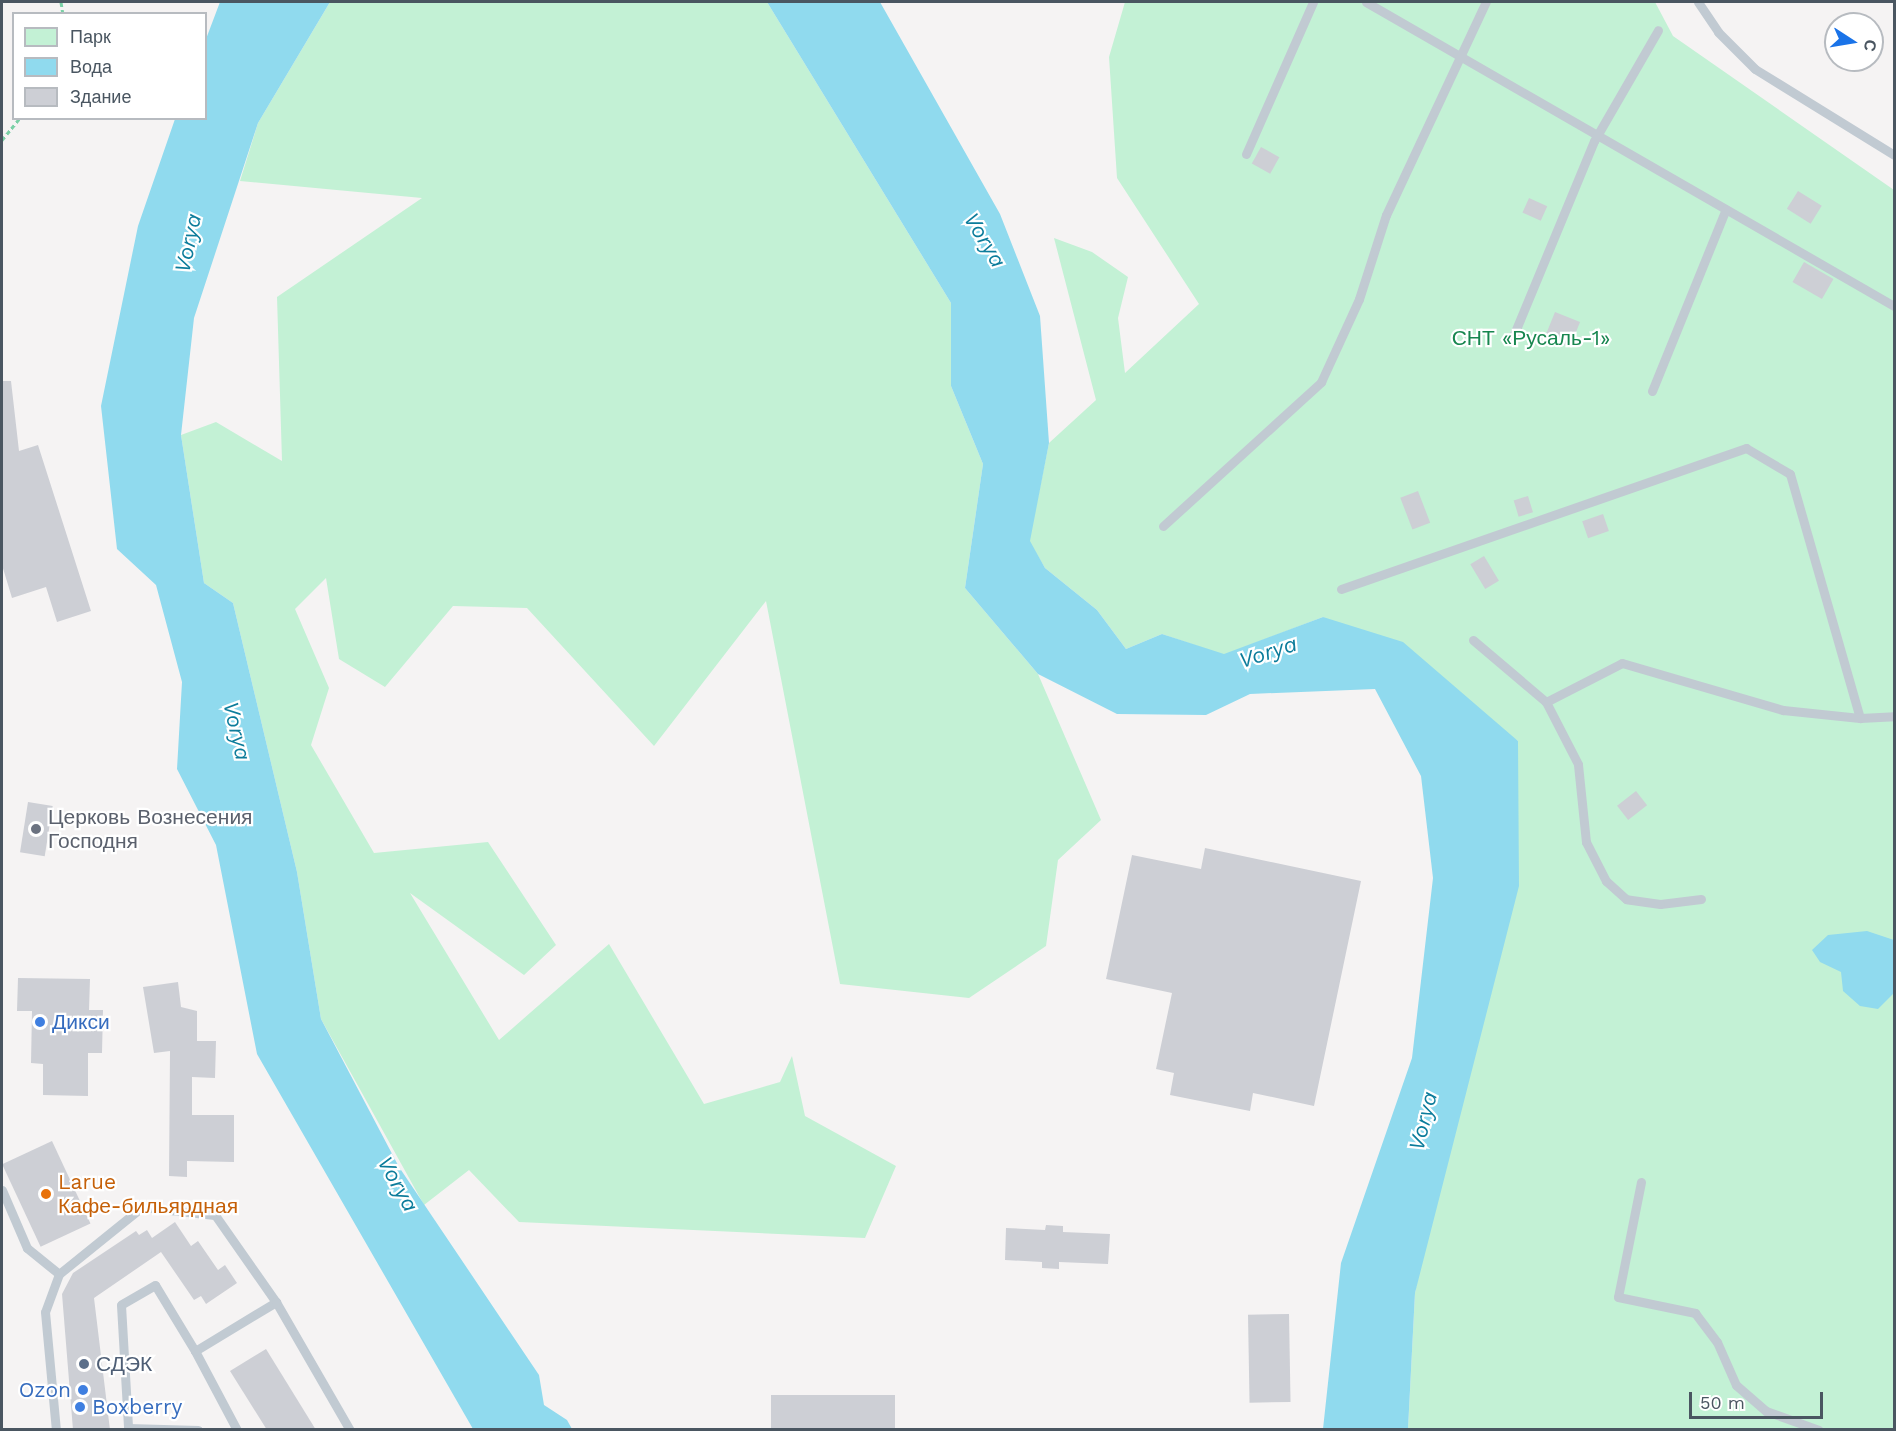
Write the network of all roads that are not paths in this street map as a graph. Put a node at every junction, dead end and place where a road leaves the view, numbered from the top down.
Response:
1 (1313, 2) edge
2 (1366, 2) edge
3 (1486, 2) edge
4 (1698, 2) edge
5 (1658, 30) dead end
6 (1460, 56) junction
7 (1246, 154) dead end
8 (1894, 155) edge
9 (1726, 209) junction
10 (1894, 306) edge
11 (1512, 339) dead end
12 (1652, 391) dead end
13 (1163, 526) dead end
14 (1341, 589) dead end
15 (1473, 640) dead end
16 (1546, 702) junction
17 (1894, 716) edge
18 (1860, 718) junction
19 (1701, 899) dead end
20 (1641, 1182) dead end
21 (2, 1190) edge
22 (59, 1274) junction
23 (276, 1302) junction
24 (195, 1351) junction
25 (56, 1430) edge
26 (198, 1430) edge
27 (237, 1430) edge
28 (350, 1430) edge
29 (1819, 1430) edge

1 - 7 lane
2 - 6 lane
3 - 6 lane
4 - 8 lane
5 - 11 lane
6 - 9 lane
6 - 13 lane
9 - 10 lane
9 - 12 lane
14 - 18 lane
15 - 16 lane
16 - 18 lane
16 - 19 lane
17 - 18 lane
20 - 29 lane
21 - 22 lane
22 - 23 lane
22 - 25 lane
23 - 24 lane
23 - 28 lane
24 - 26 lane
24 - 27 lane

